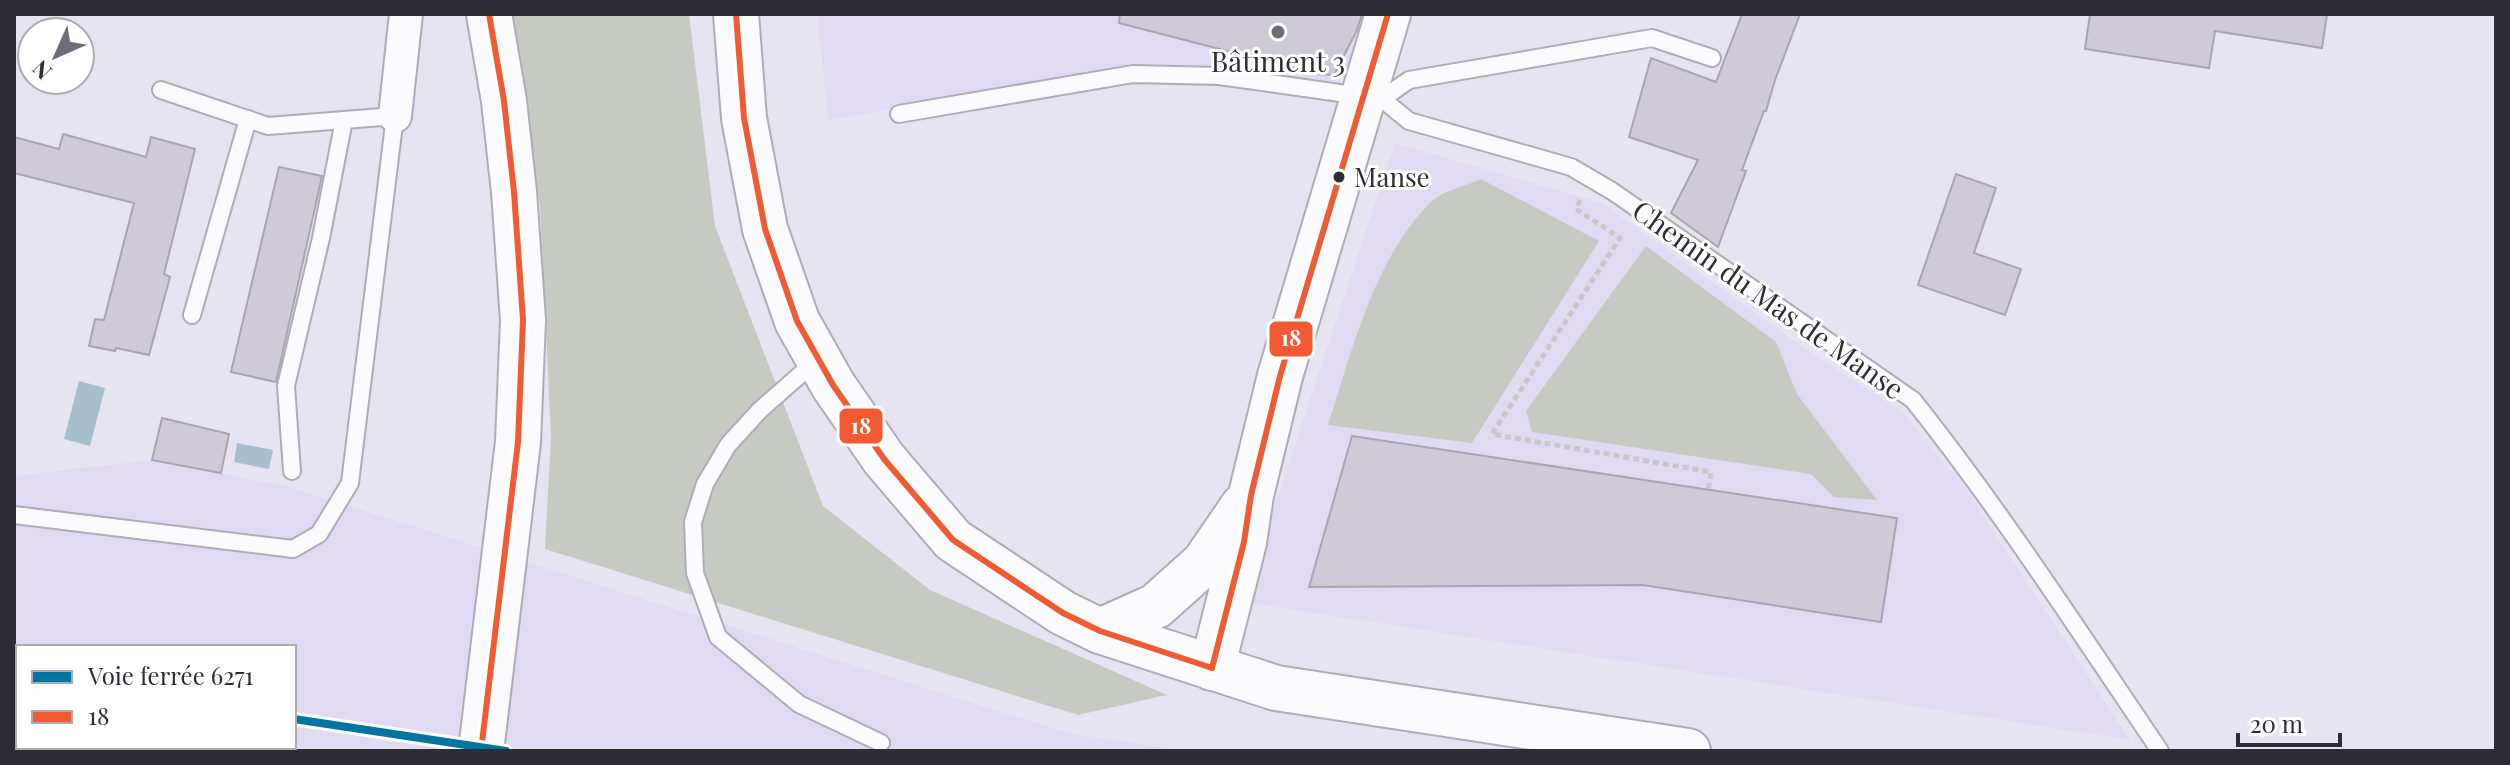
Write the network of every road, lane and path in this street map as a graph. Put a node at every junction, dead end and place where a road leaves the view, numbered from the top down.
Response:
1 (406, 14) edge
2 (489, 14) edge
3 (736, 14) edge
4 (1388, 14) edge
5 (1712, 58) dead end
6 (161, 90) dead end
7 (1372, 98) junction
8 (899, 114) dead end
9 (395, 116) junction
10 (248, 119) junction
11 (344, 120) junction
12 (1590, 178) junction
13 (192, 315) dead end
14 (818, 359) junction
15 (292, 471) dead end
16 (1708, 490) dead end
17 (1251, 495) junction
18 (14, 515) edge
19 (1100, 631) junction
20 (1212, 668) junction
21 (881, 743) dead end
22 (481, 751) edge
23 (1688, 751) edge
24 (2160, 751) edge

1 - 9 street
2 - 22 street
3 - 14 street
4 - 7 street
5 - 7 lane
6 - 10 lane
7 - 8 lane
7 - 12 lane, Chemin du Mas de Manse
7 - 17 street
9 - 11 lane
9 - 18 lane
10 - 11 lane
10 - 13 lane
11 - 15 lane
12 - 16 path
12 - 24 lane, Chemin du Mas de Manse
14 - 19 street
14 - 21 lane
17 - 19 street
17 - 20 street
19 - 20 street
20 - 23 street

